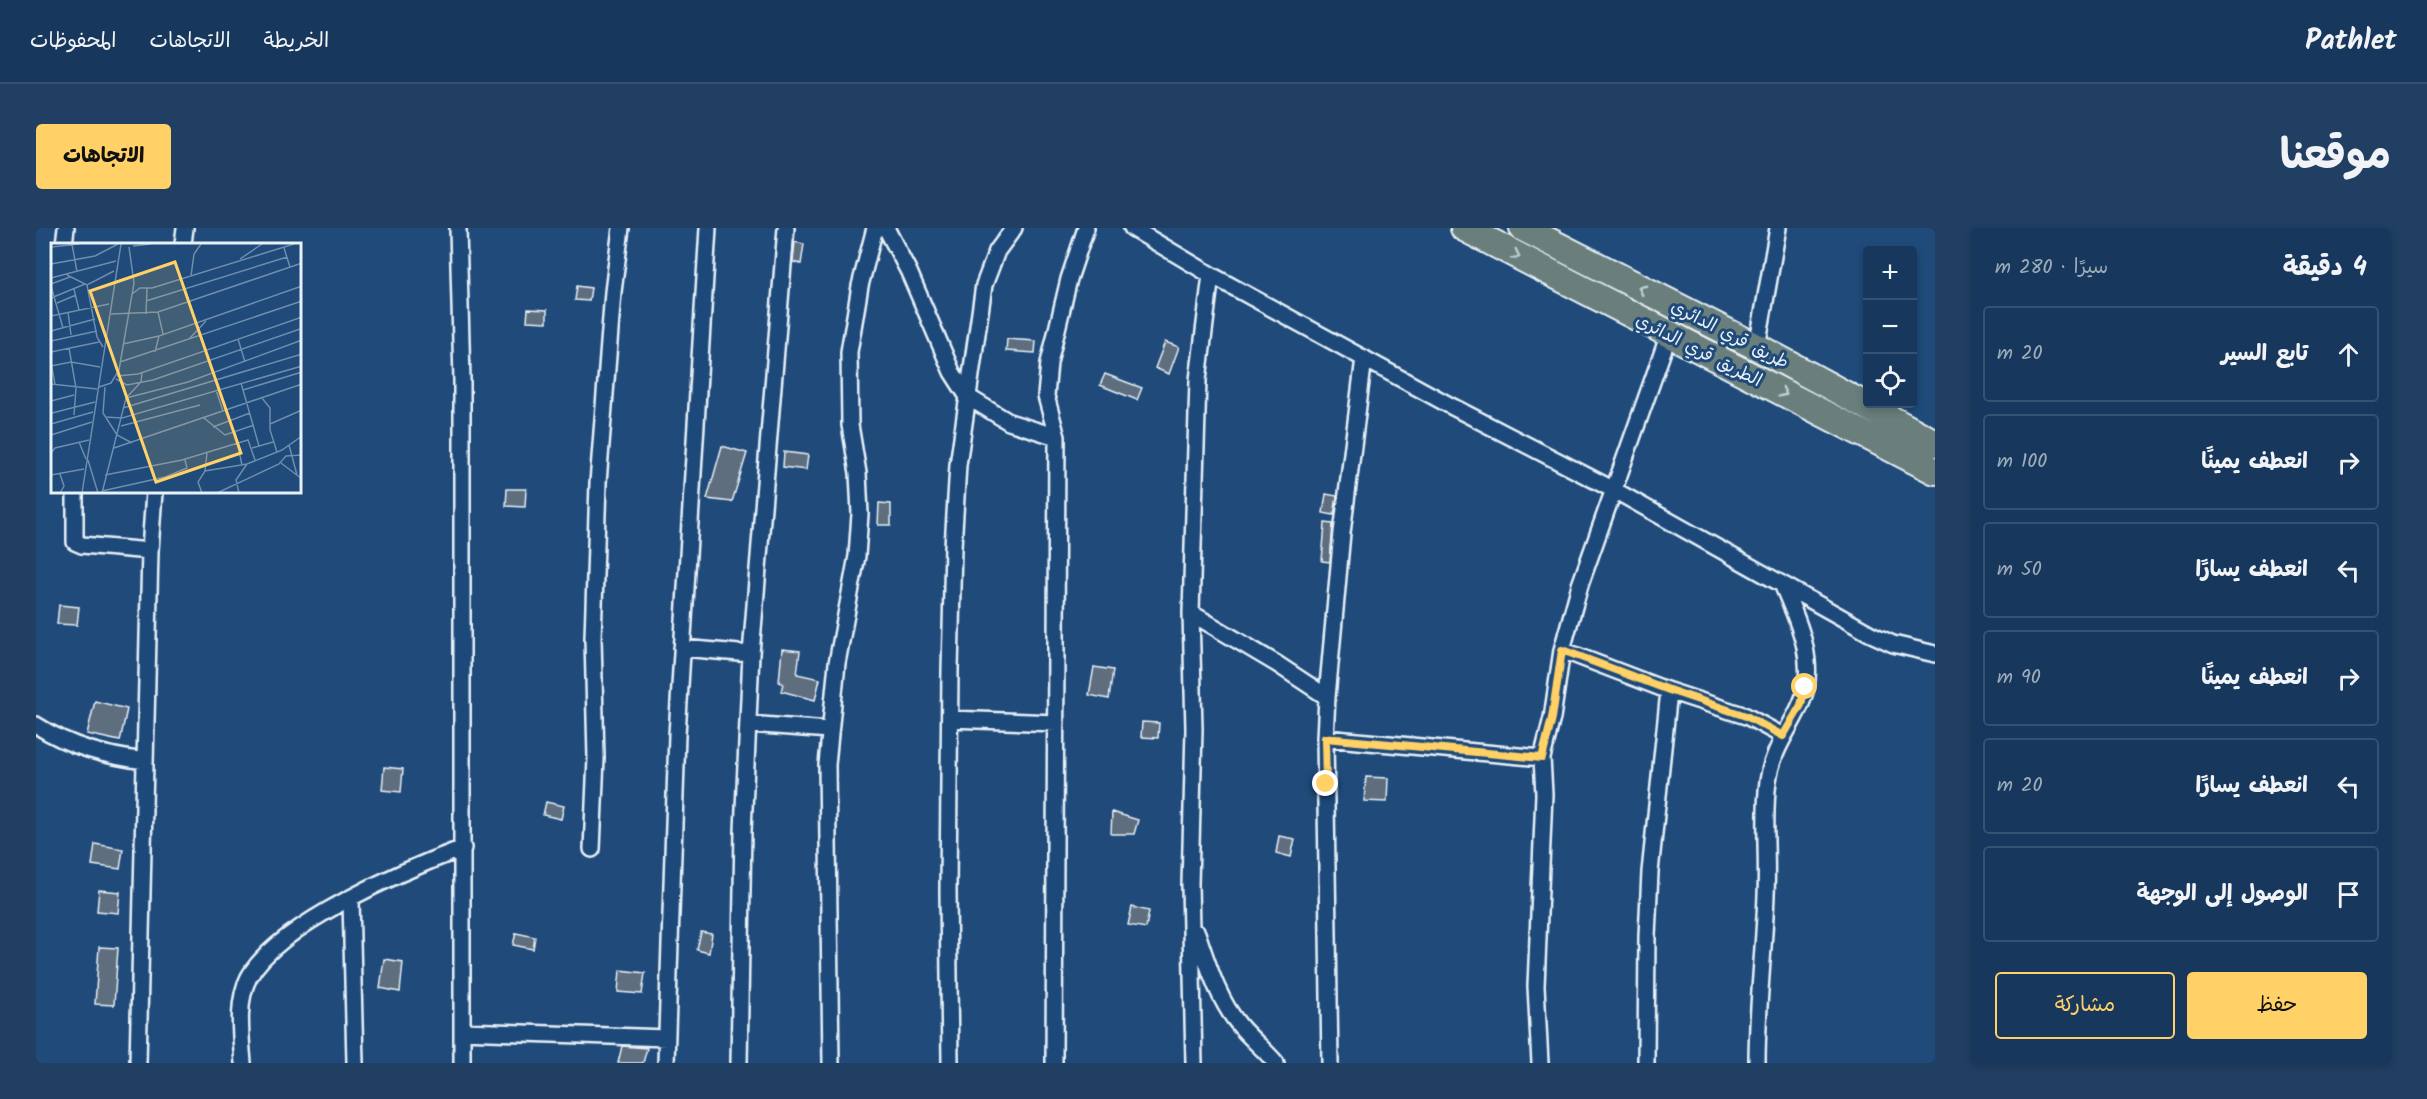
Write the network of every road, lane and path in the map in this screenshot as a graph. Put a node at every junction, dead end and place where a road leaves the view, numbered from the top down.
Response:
1 (66, 228) edge
2 (185, 228) edge
3 (458, 228) edge
4 (621, 228) edge
5 (708, 228) edge
6 (786, 228) edge
7 (875, 228) edge
8 (886, 228) edge
9 (1014, 228) edge
10 (1086, 228) edge
11 (1132, 228) edge
12 (1464, 228) edge
13 (1523, 228) edge
14 (1778, 228) edge
15 (64, 243) edge
16 (183, 243) edge
17 (1211, 275) junction
18 (1669, 334) junction
19 (1757, 347) junction
20 (1364, 358) junction
21 (968, 397) junction
22 (1057, 437) junction
23 (1935, 443) edge
24 (1935, 471) edge
25 (1614, 490) junction
26 (75, 494) edge
27 (154, 494) edge
28 (150, 551) junction
29 (1782, 584) junction
30 (1191, 613) junction
31 (682, 648) junction
32 (1562, 650) junction
33 (751, 654) junction
34 (1935, 654) edge
35 (1669, 690) junction
36 (1327, 697) junction
37 (950, 720) junction
38 (1056, 723) junction
39 (748, 724) junction
40 (36, 726) edge
41 (830, 730) junction
42 (1783, 736) junction
43 (1325, 738) junction
44 (1542, 758) junction
45 (145, 761) junction
46 (463, 848) junction
47 (592, 849) dead end
48 (351, 899) junction
49 (1192, 919) junction
50 (462, 1031) junction
51 (667, 1038) junction
52 (138, 1063) edge
53 (243, 1063) edge
54 (355, 1063) edge
55 (462, 1063) edge
56 (666, 1063) edge
57 (739, 1063) edge
58 (831, 1063) edge
59 (950, 1063) edge
60 (1054, 1063) edge
61 (1194, 1063) edge
62 (1276, 1063) edge
63 (1330, 1063) edge
64 (1540, 1063) edge
65 (1646, 1063) edge
66 (1757, 1063) edge

1 - 15 street
2 - 16 street
3 - 46 street
4 - 47 street
5 - 31 street
6 - 33 street
7 - 41 street
8 - 21 street
9 - 21 street
10 - 22 street
11 - 17 street
12 -> 18 highway, الطريق قري الدائري
19 -> 13 highway, طريق قري الدائري
14 - 19 street
17 - 20 street
17 - 30 street
18 -> 24 highway, الطريق قري الدائري
18 - 25 street
19 - 23 highway, طريق قري الدائري
20 - 25 street
20 - 36 street
21 - 22 street
21 - 37 street
22 - 38 street
25 - 29 street
25 - 32 street
26 - 28 street
27 - 28 street
28 - 45 street
29 - 34 street
29 - 42 street
30 - 36 street
30 - 49 street
31 - 33 street
31 - 51 street
32 - 35 street
32 - 44 street
33 - 39 street
35 - 42 street
35 - 65 street
36 - 43 street
37 - 38 street
37 - 59 street
38 - 60 street
39 - 41 street
39 - 57 street
40 - 45 street
41 - 58 street
42 - 66 street
43 - 44 street
43 - 63 street
44 - 64 street
45 - 52 street
46 - 48 street
46 - 50 street
48 - 53 street
48 - 54 street
49 - 61 street
49 - 62 street
50 - 51 street
50 - 55 street
51 - 56 street

